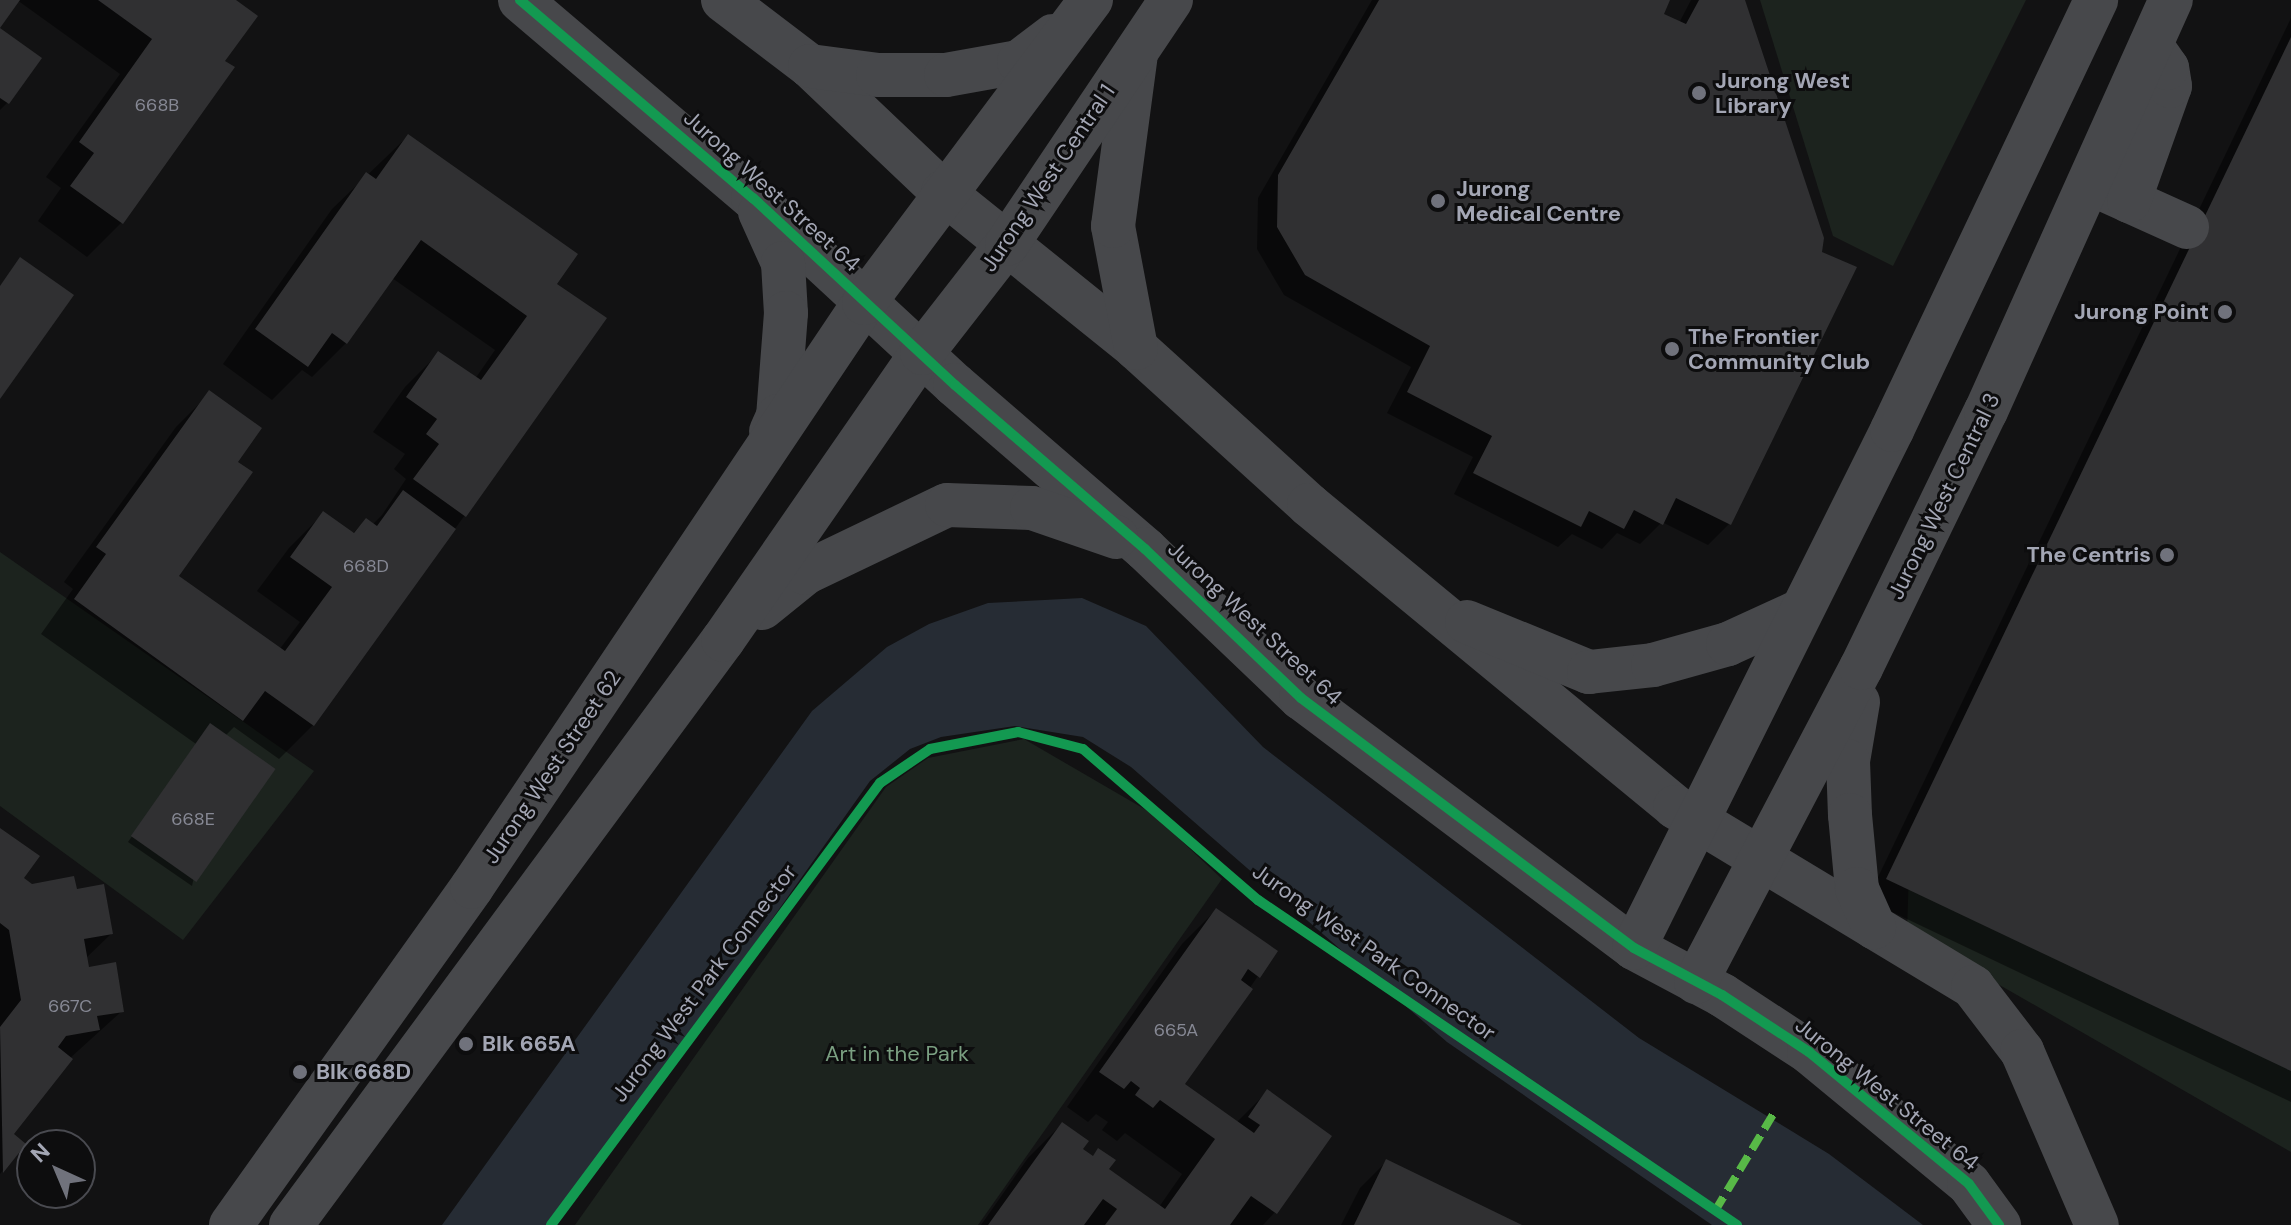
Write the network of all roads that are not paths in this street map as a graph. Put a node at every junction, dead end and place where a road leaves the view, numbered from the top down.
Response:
1 (520, 0) edge
2 (723, 0) edge
3 (1171, 0) edge
4 (2096, 0) edge
5 (2171, 0) edge
6 (1085, 8) edge
7 (2151, 45) junction
8 (1136, 47) junction
9 (810, 66) junction
10 (2088, 182) junction
11 (943, 192) junction
12 (753, 198) junction
13 (2129, 201) junction
14 (2187, 227) dead end
15 (1007, 244) junction
16 (864, 303) junction
17 (1136, 348) junction
18 (922, 353) junction
19 (757, 464) junction
20 (1145, 549) junction
21 (1435, 610) junction
22 (1800, 611) junction
23 (723, 640) junction
24 (1861, 668) junction
25 (1696, 820) junction
26 (1762, 859) junction
27 (1874, 927) junction
28 (1634, 948) junction
29 (1696, 982) junction
30 (231, 1225) edge
31 (291, 1225) edge
32 (1999, 1225) edge
33 (2097, 1225) edge

1 - 12 street, Jurong West Street 64
2 - 9 street
3 - 8 street, Jurong West Central 1
4 - 22 street
5 - 7 street, Jurong West Central 3
6 - 9 street
6 - 11 street
7 - 10 street, Jurong West Central 3
7 - 13 street
8 - 15 street, Jurong West Central 1
8 - 17 street
9 - 11 street
10 - 13 street
10 - 24 street, Jurong West Central 3
11 - 15 street
11 - 16 street
12 - 16 street, Jurong West Street 64
12 - 19 street
13 - 14 street
15 - 17 street
15 - 18 street, Jurong West Central 1
16 - 18 street, Jurong West Street 64
16 - 19 street, Jurong West Street 62
17 - 21 street
18 - 20 street, Jurong West Street 64
18 - 23 street
19 - 30 street, Jurong West Street 62
20 - 23 street
20 - 28 street, Jurong West Street 64
21 - 22 street
21 - 25 street
22 - 25 street
23 - 31 street
24 - 26 street, Jurong West Central 3
24 - 27 street
25 - 26 street
25 - 28 street
26 - 27 street
26 - 29 street, Jurong West Central 3
27 - 33 street
28 - 29 street, Jurong West Street 64
29 - 32 street, Jurong West Street 64

